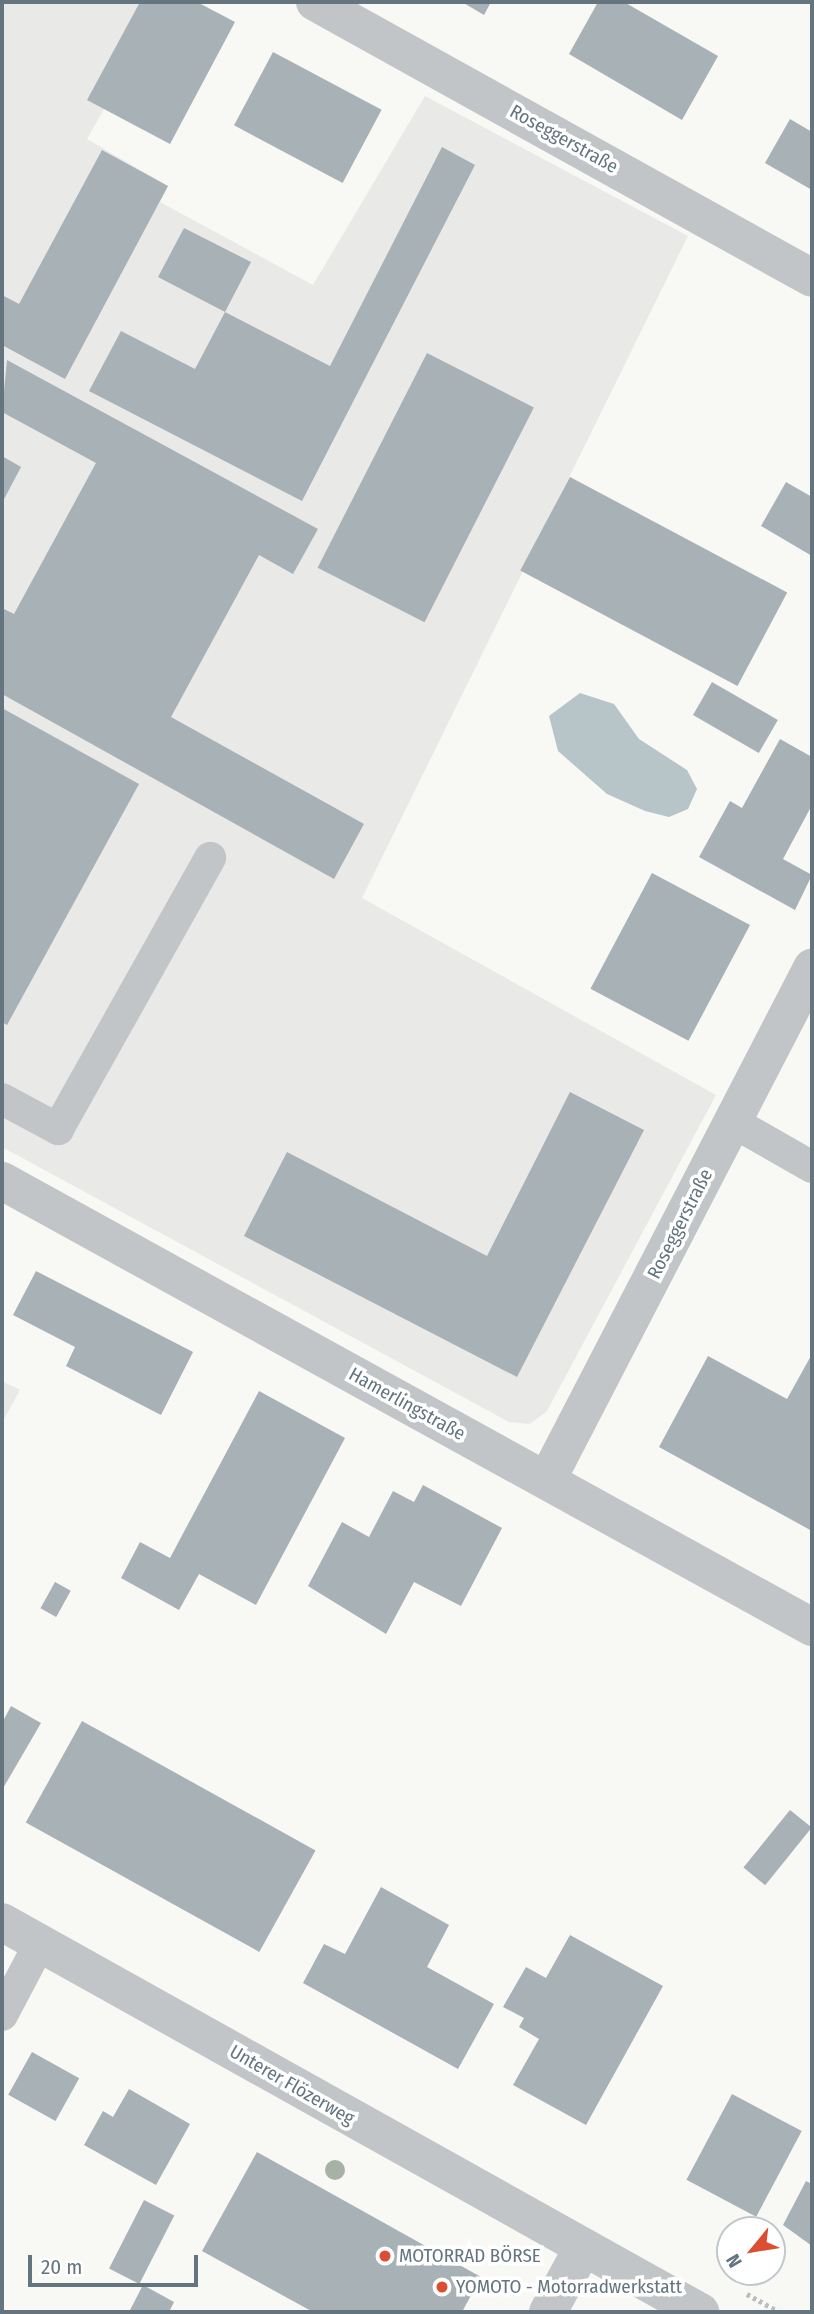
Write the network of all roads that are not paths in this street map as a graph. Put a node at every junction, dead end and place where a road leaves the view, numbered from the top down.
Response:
1 (315, 2) edge
2 (812, 278) edge
3 (210, 858) dead end
4 (812, 968) edge
5 (2, 1099) edge
6 (733, 1122) junction
7 (812, 1167) edge
8 (2, 1181) edge
9 (547, 1480) junction
10 (812, 1627) edge
11 (2, 1922) edge
12 (40, 1943) junction
13 (2, 2015) edge
14 (582, 2249) junction
15 (548, 2312) edge
16 (700, 2312) edge

1 - 2 street, Roseggerstraße
3 - 5 lane
4 - 6 street, Roseggerstraße
6 - 7 lane
6 - 9 street, Roseggerstraße
8 - 9 street, Hamerlingstraße
9 - 10 street, Hamerlingstraße
11 - 12 street, Unterer Flözerweg
12 - 13 lane
12 - 14 street, Unterer Flözerweg
14 - 15 street
14 - 16 street, Unterer Flözerweg

